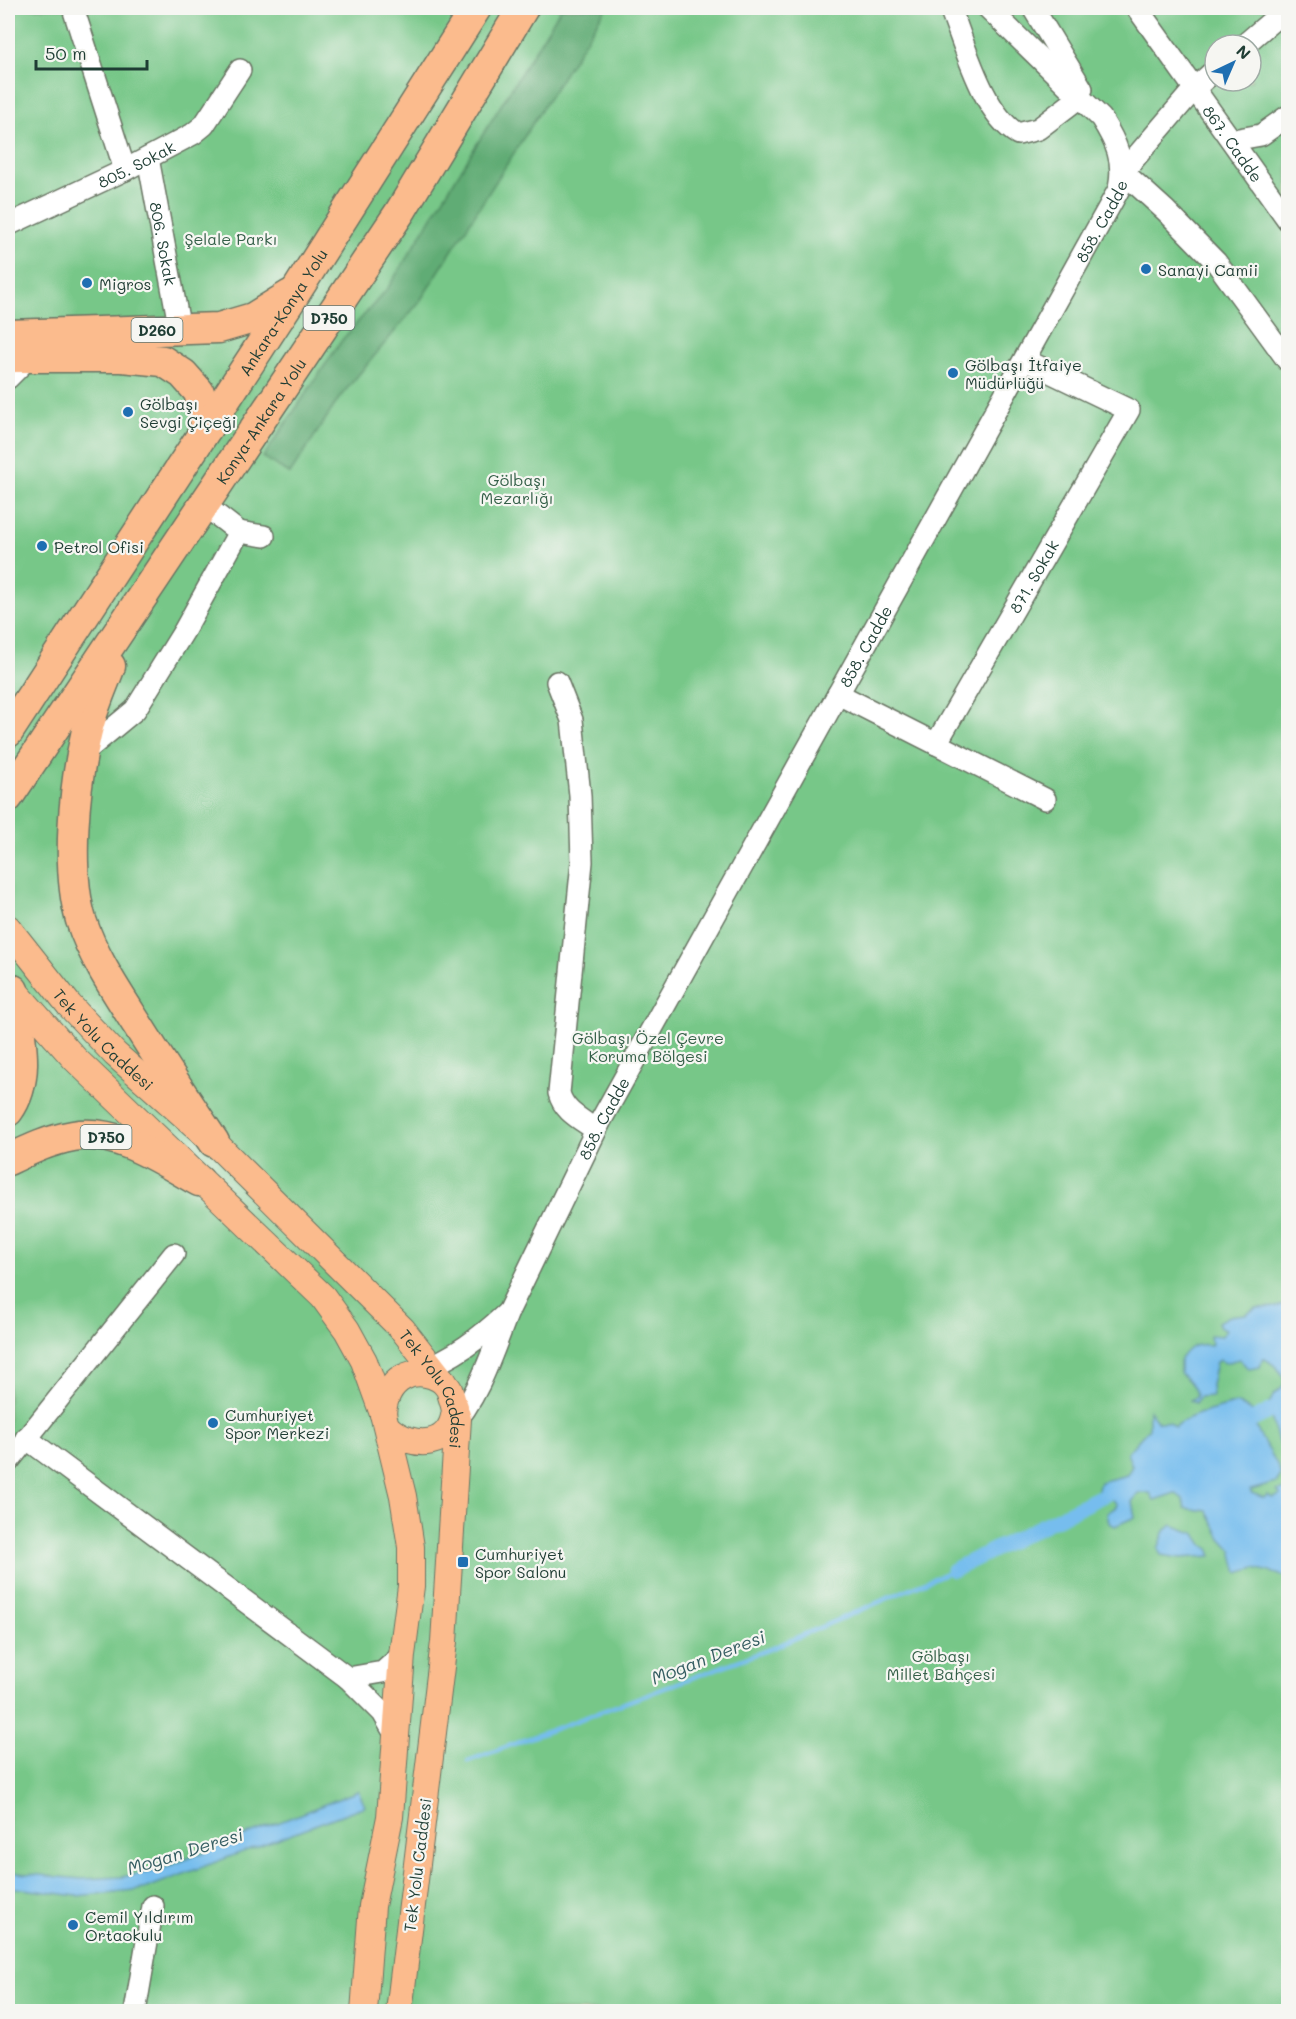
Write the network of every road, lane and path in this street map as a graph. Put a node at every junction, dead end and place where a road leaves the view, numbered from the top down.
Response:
1 (73, 8) edge
2 (476, 8) edge
3 (523, 8) edge
4 (950, 8) edge
5 (988, 8) edge
6 (1033, 8) edge
7 (1287, 8) edge
8 (1145, 11) edge
9 (1258, 33) edge
10 (240, 70) dead end
11 (1203, 81) edge
12 (1195, 88) junction
13 (1087, 104) junction
14 (1288, 116) edge
15 (1233, 140) junction
16 (148, 158) junction
17 (125, 170) junction
18 (1123, 172) junction
19 (1288, 220) edge
20 (8, 225) edge
21 (297, 290) junction
22 (180, 330) junction
23 (8, 335) edge
24 (26, 348) edge
25 (1025, 360) junction
26 (1288, 361) edge
27 (8, 378) edge
28 (207, 428) junction
29 (204, 505) junction
30 (238, 532) junction
31 (264, 536) dead end
32 (127, 622) junction
33 (557, 682) dead end
34 (838, 694) junction
35 (8, 732) edge
36 (936, 744) junction
37 (82, 753) junction
38 (8, 797) edge
39 (1045, 799) dead end
40 (8, 928) edge
41 (10, 986) edge
42 (8, 1111) edge
43 (596, 1130) junction
44 (214, 1142) junction
45 (8, 1160) edge
46 (199, 1180) junction
47 (174, 1254) dead end
48 (508, 1312) junction
49 (447, 1399) junction
50 (385, 1421) junction
51 (26, 1438) junction
52 (8, 1462) edge
53 (402, 1655) junction
54 (348, 1677) junction
55 (396, 1736) junction
56 (153, 1906) dead end
57 (135, 2012) edge
58 (364, 2012) edge
59 (399, 2012) edge

1 - 17 street
2 - 21 highway, Ankara-Konya Yolu / D750
3 - 29 highway, Konya-Ankara Yolu / D750
4 - 13 street
5 - 13 street, 858. Cadde
6 - 13 street
7 - 9 street
8 - 12 street, 867. Cadde
10 - 16 street, 805. Sokak
11 - 12 street
12 - 15 street, 867. Cadde
12 - 18 street
13 - 18 street, 858. Cadde
14 - 15 street
15 - 19 street, 867. Cadde
16 - 17 street, 805. Sokak
16 - 22 street, 806. Sokak
17 - 20 street, 805. Sokak
18 - 25 street, 858. Cadde
18 - 26 street
21 - 22 highway, D260
21 - 28 highway, Ankara-Konya Yolu / D750
22 - 24 highway, D260
23 - 24 highway, D260
24 - 27 street
24 - 28 highway, D260
25 - 34 street, 858. Cadde
25 - 36 street, 871. Sokak
28 - 35 highway, Ankara-Konya Yolu / D750
29 - 30 street
29 - 32 highway, Konya-Ankara Yolu / D750
30 - 31 street
30 - 37 street
32 - 37 highway
32 - 38 highway, Konya-Ankara Yolu / D750
33 - 43 street
34 - 36 street
34 - 43 street, 858. Cadde
36 - 39 street
37 - 44 highway
40 - 44 main road, Tek Yolu Caddesi
41 - 42 highway
41 - 46 main road, Tek Yolu Caddesi
43 - 48 street, 858. Cadde
44 - 49 main road, Tek Yolu Caddesi
45 - 46 highway, D750
46 - 50 main road, Tek Yolu Caddesi
47 - 51 street
48 - 49 street, 858. Cadde
48 - 49 street, 858. Cadde
49 - 50 main road
49 - 50 main road
49 - 59 main road, Tek Yolu Caddesi
50 - 53 main road, Tek Yolu Caddesi
51 - 52 street
51 - 54 street
53 - 54 street
53 - 55 main road, Tek Yolu Caddesi
54 - 55 street
55 - 58 main road, Tek Yolu Caddesi
56 - 57 street

